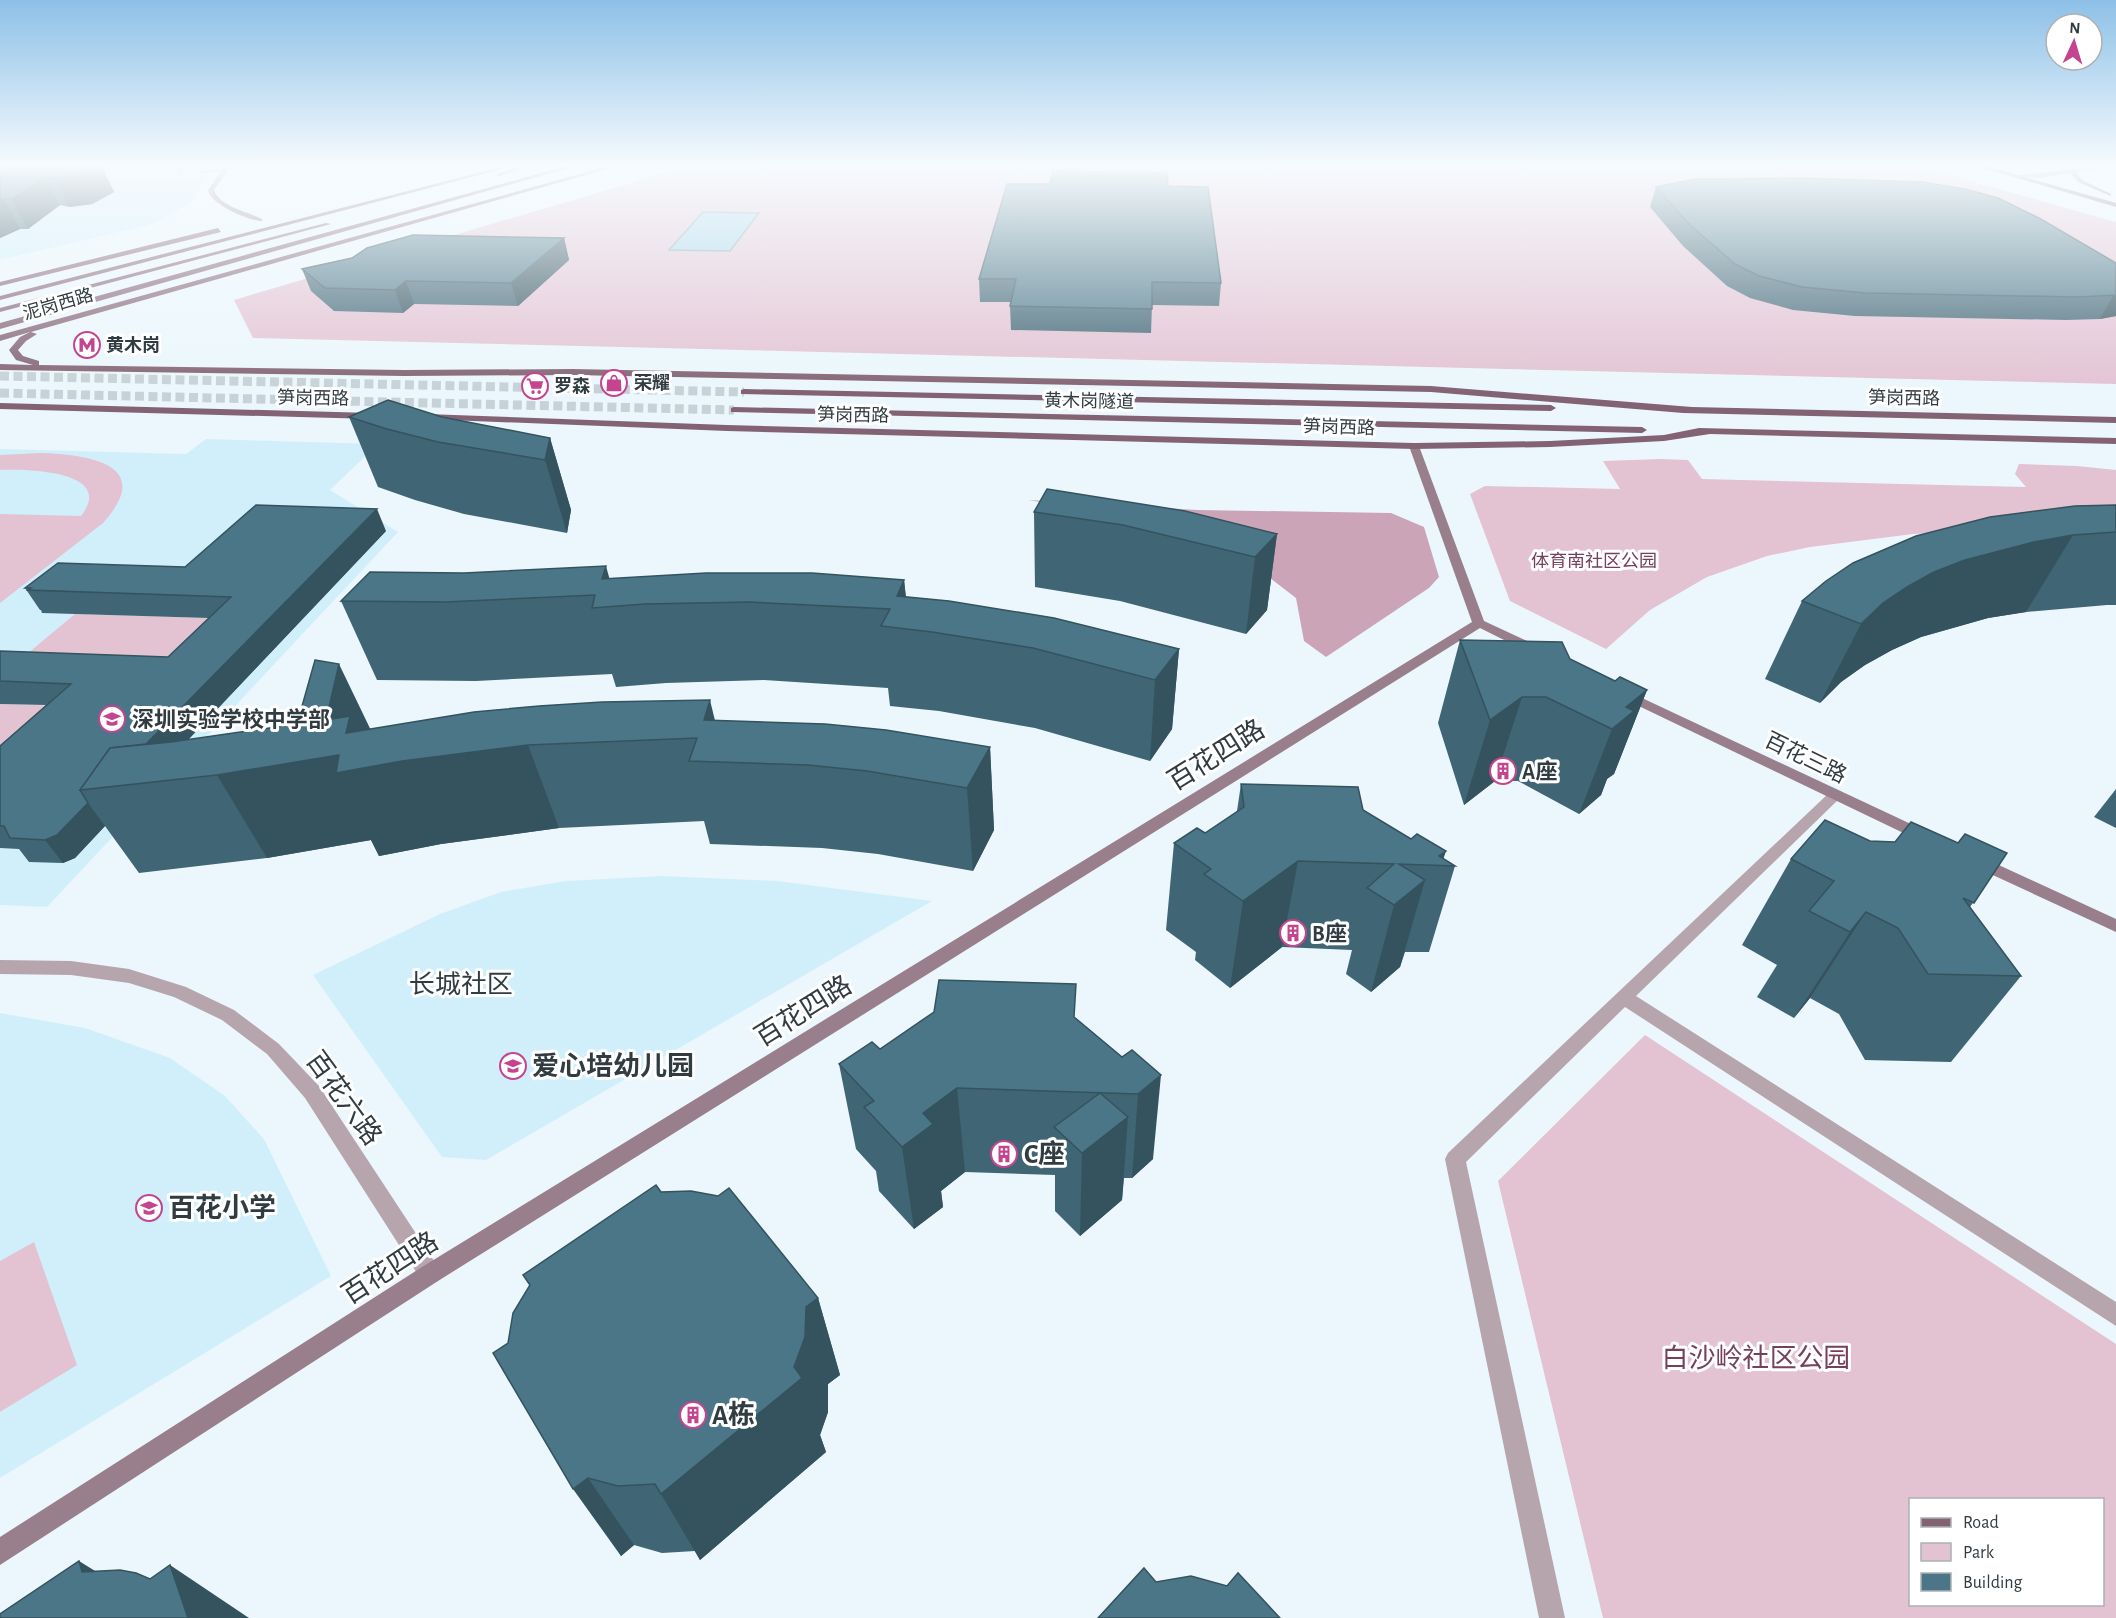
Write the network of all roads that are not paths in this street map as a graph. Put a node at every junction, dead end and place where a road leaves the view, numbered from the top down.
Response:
1 (167, 243) edge
2 (215, 243) edge
3 (259, 243) edge
4 (299, 243) edge
5 (342, 243) edge
6 (0, 284) edge
7 (0, 298) edge
8 (0, 310) edge
9 (69, 319) junction
10 (0, 326) edge
11 (0, 338) edge
12 (0, 367) edge
13 (60, 368) junction
14 (744, 392) tunnel mouth
15 (0, 406) edge
16 (1436, 407) joint
17 (734, 410) tunnel mouth
18 (1691, 410) junction
19 (383, 416) edge
20 (419, 417) edge
21 (2116, 420) edge
22 (1444, 426) joint
23 (1704, 432) junction
24 (2116, 441) edge
25 (1414, 446) junction
26 (1479, 623) junction
27 (1551, 658) edge
28 (1612, 687) edge
29 (1835, 795) junction
30 (1933, 841) edge
31 (1965, 856) edge
32 (2116, 926) edge
33 (0, 967) edge
34 (1624, 997) junction
35 (430, 1274) junction
36 (2116, 1316) edge
37 (0, 1552) edge
38 (1552, 1618) edge

1 - 6 main road
2 - 7 main road, 泥岗西路
3 - 8 main road, 泥岗西路
4 - 10 main road, 泥岗西路
5 - 9 main road, 泥岗西路
9 - 11 main road, 泥岗西路
9 - 13 main road
12 - 13 main road, 笋岗西路
13 - 18 main road, 笋岗西路
14 - 16 main road, 黄木岗隧道
15 - 19 main road, 笋岗西路
16 - 18 main road, 笋岗西路
17 - 22 main road, 黄木岗隧道
18 - 21 main road, 笋岗西路
20 - 25 main road, 笋岗西路
22 - 23 main road, 笋岗西路
23 - 24 main road, 笋岗西路
23 - 25 main road, 笋岗西路
25 - 26 street
26 - 27 street
26 - 35 street, 百花四路
28 - 29 street, 百花三路
29 - 30 street, 百花三路
29 - 34 street
31 - 32 street
33 - 35 street, 百花六路
34 - 36 street
34 - 38 street
35 - 37 street, 百花四路

